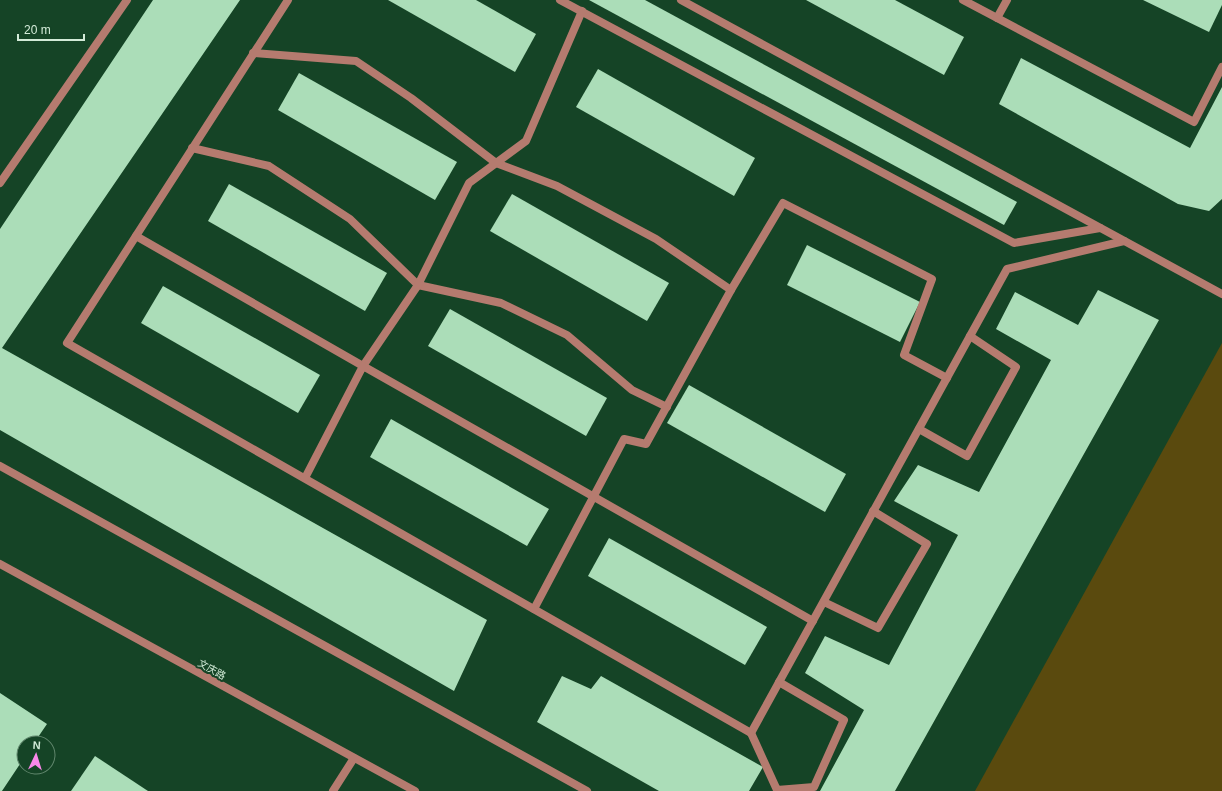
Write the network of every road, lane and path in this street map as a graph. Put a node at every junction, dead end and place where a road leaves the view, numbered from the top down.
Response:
1 (127, 0) edge
2 (288, 0) edge
3 (560, 0) edge
4 (681, 0) edge
5 (963, 0) edge
6 (1007, 0) edge
7 (582, 11) junction
8 (997, 18) junction
9 (254, 53) junction
10 (1222, 67) edge
11 (192, 148) junction
12 (496, 163) junction
13 (0, 183) edge
14 (1100, 228) junction
15 (136, 236) junction
16 (1124, 241) junction
17 (418, 285) junction
18 (731, 290) junction
19 (1222, 294) edge
20 (970, 336) junction
21 (363, 366) junction
22 (947, 378) junction
23 (666, 407) junction
24 (919, 429) junction
25 (0, 466) edge
26 (305, 478) junction
27 (593, 497) junction
28 (873, 511) junction
29 (0, 564) edge
30 (824, 602) junction
31 (534, 609) junction
32 (813, 621) junction
33 (779, 682) junction
34 (751, 733) junction
35 (354, 758) junction
36 (334, 791) edge
37 (415, 791) edge
38 (587, 791) edge

1 - 13 street
2 - 9 street
3 - 7 street
4 - 14 street
5 - 8 street
6 - 8 street
7 - 12 street
7 - 14 street
8 - 10 street
9 - 11 street
9 - 12 street
11 - 15 street
11 - 17 street
12 - 17 street
12 - 18 street
14 - 16 street
15 - 21 street
15 - 26 street
16 - 19 street
16 - 20 street
17 - 21 street
17 - 23 street
18 - 22 street
18 - 23 street
20 - 22 street
20 - 24 street
21 - 26 street
21 - 27 street
22 - 24 street
23 - 27 street
24 - 28 street
25 - 38 street
26 - 31 street
27 - 31 street
27 - 32 street
28 - 30 street
28 - 30 street
29 - 35 street, 文庆路
30 - 32 street
31 - 34 street
32 - 33 street
33 - 34 street
33 - 34 street
35 - 36 street
35 - 37 street, 文庆路

